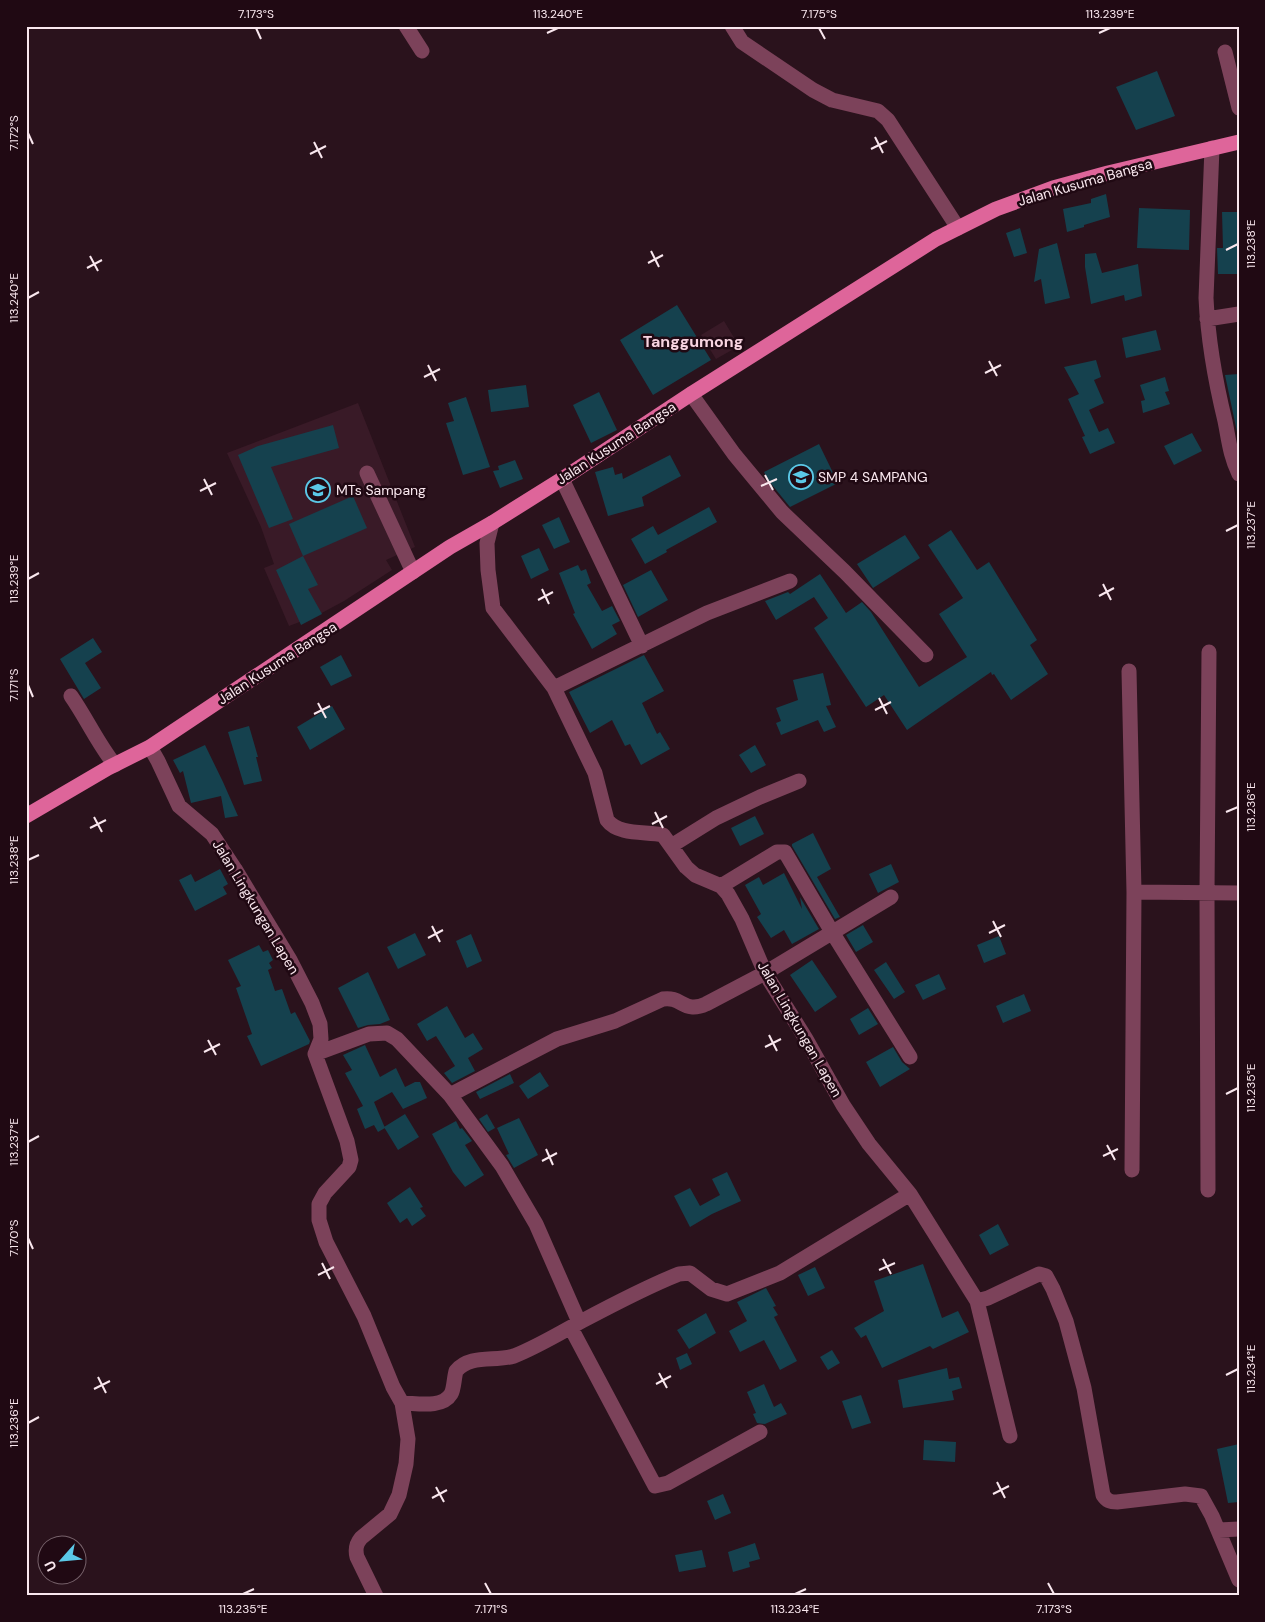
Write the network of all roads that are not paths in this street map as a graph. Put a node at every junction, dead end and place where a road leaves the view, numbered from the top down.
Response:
1 (406, 26) edge
2 (732, 26) edge
3 (422, 51) dead end
4 (1225, 52) dead end
5 (1239, 108) edge
6 (1239, 142) edge
7 (1212, 148) junction
8 (958, 228) junction
9 (1239, 314) edge
10 (1207, 319) junction
11 (691, 394) junction
12 (367, 472) dead end
13 (1239, 474) edge
14 (562, 479) junction
15 (492, 523) junction
16 (413, 572) junction
17 (790, 581) dead end
18 (642, 646) junction
19 (1209, 652) dead end
20 (926, 655) dead end
21 (1130, 670) dead end
22 (554, 688) junction
23 (72, 696) dead end
24 (150, 747) junction
25 (115, 765) junction
26 (799, 781) dead end
27 (26, 816) edge
28 (671, 846) junction
29 (721, 886) junction
30 (1134, 892) junction
31 (1207, 893) junction
32 (1239, 893) edge
33 (891, 896) dead end
34 (832, 932) junction
35 (765, 973) junction
36 (315, 1054) junction
37 (910, 1057) dead end
38 (450, 1094) junction
39 (1132, 1170) dead end
40 (1208, 1190) dead end
41 (910, 1194) junction
42 (977, 1301) junction
43 (575, 1325) junction
44 (402, 1403) junction
45 (760, 1432) dead end
46 (1010, 1436) dead end
47 (1239, 1529) edge
48 (1219, 1530) junction
49 (1239, 1580) edge
50 (376, 1596) edge

1 - 3 street
2 - 8 street
4 - 5 street
6 - 7 main road, Jalan Kusuma Bangsa
7 - 8 main road, Jalan Kusuma Bangsa
7 - 10 street
8 - 11 main road, Jalan Kusuma Bangsa
9 - 10 street
10 - 13 street
11 - 14 main road, Jalan Kusuma Bangsa
11 - 20 street
12 - 16 street
14 - 15 main road, Jalan Kusuma Bangsa
14 - 18 street
15 - 16 main road, Jalan Kusuma Bangsa
15 - 22 street
16 - 24 main road, Jalan Kusuma Bangsa
17 - 18 street
18 - 22 street
19 - 31 street
21 - 30 street
22 - 28 street
23 - 25 street
24 - 25 main road, Jalan Kusuma Bangsa
24 - 36 street, Jalan Lingkungan Lapen
25 - 27 main road, Jalan Kusuma Bangsa
26 - 28 street
28 - 29 street
29 - 34 street
29 - 35 street, Jalan Lingkungan Lapen
30 - 31 street
30 - 39 street
31 - 32 street
31 - 40 street
33 - 34 street
34 - 35 street
34 - 37 street
35 - 38 street
35 - 41 street, Jalan Lingkungan Lapen
36 - 38 street
36 - 44 street
38 - 43 street
41 - 42 street, Jalan Lingkungan Lapen
41 - 43 street
42 - 46 street, Jalan Lingkungan Lapen
42 - 48 street
43 - 44 street
43 - 45 street
44 - 50 street
47 - 48 street
48 - 49 street

